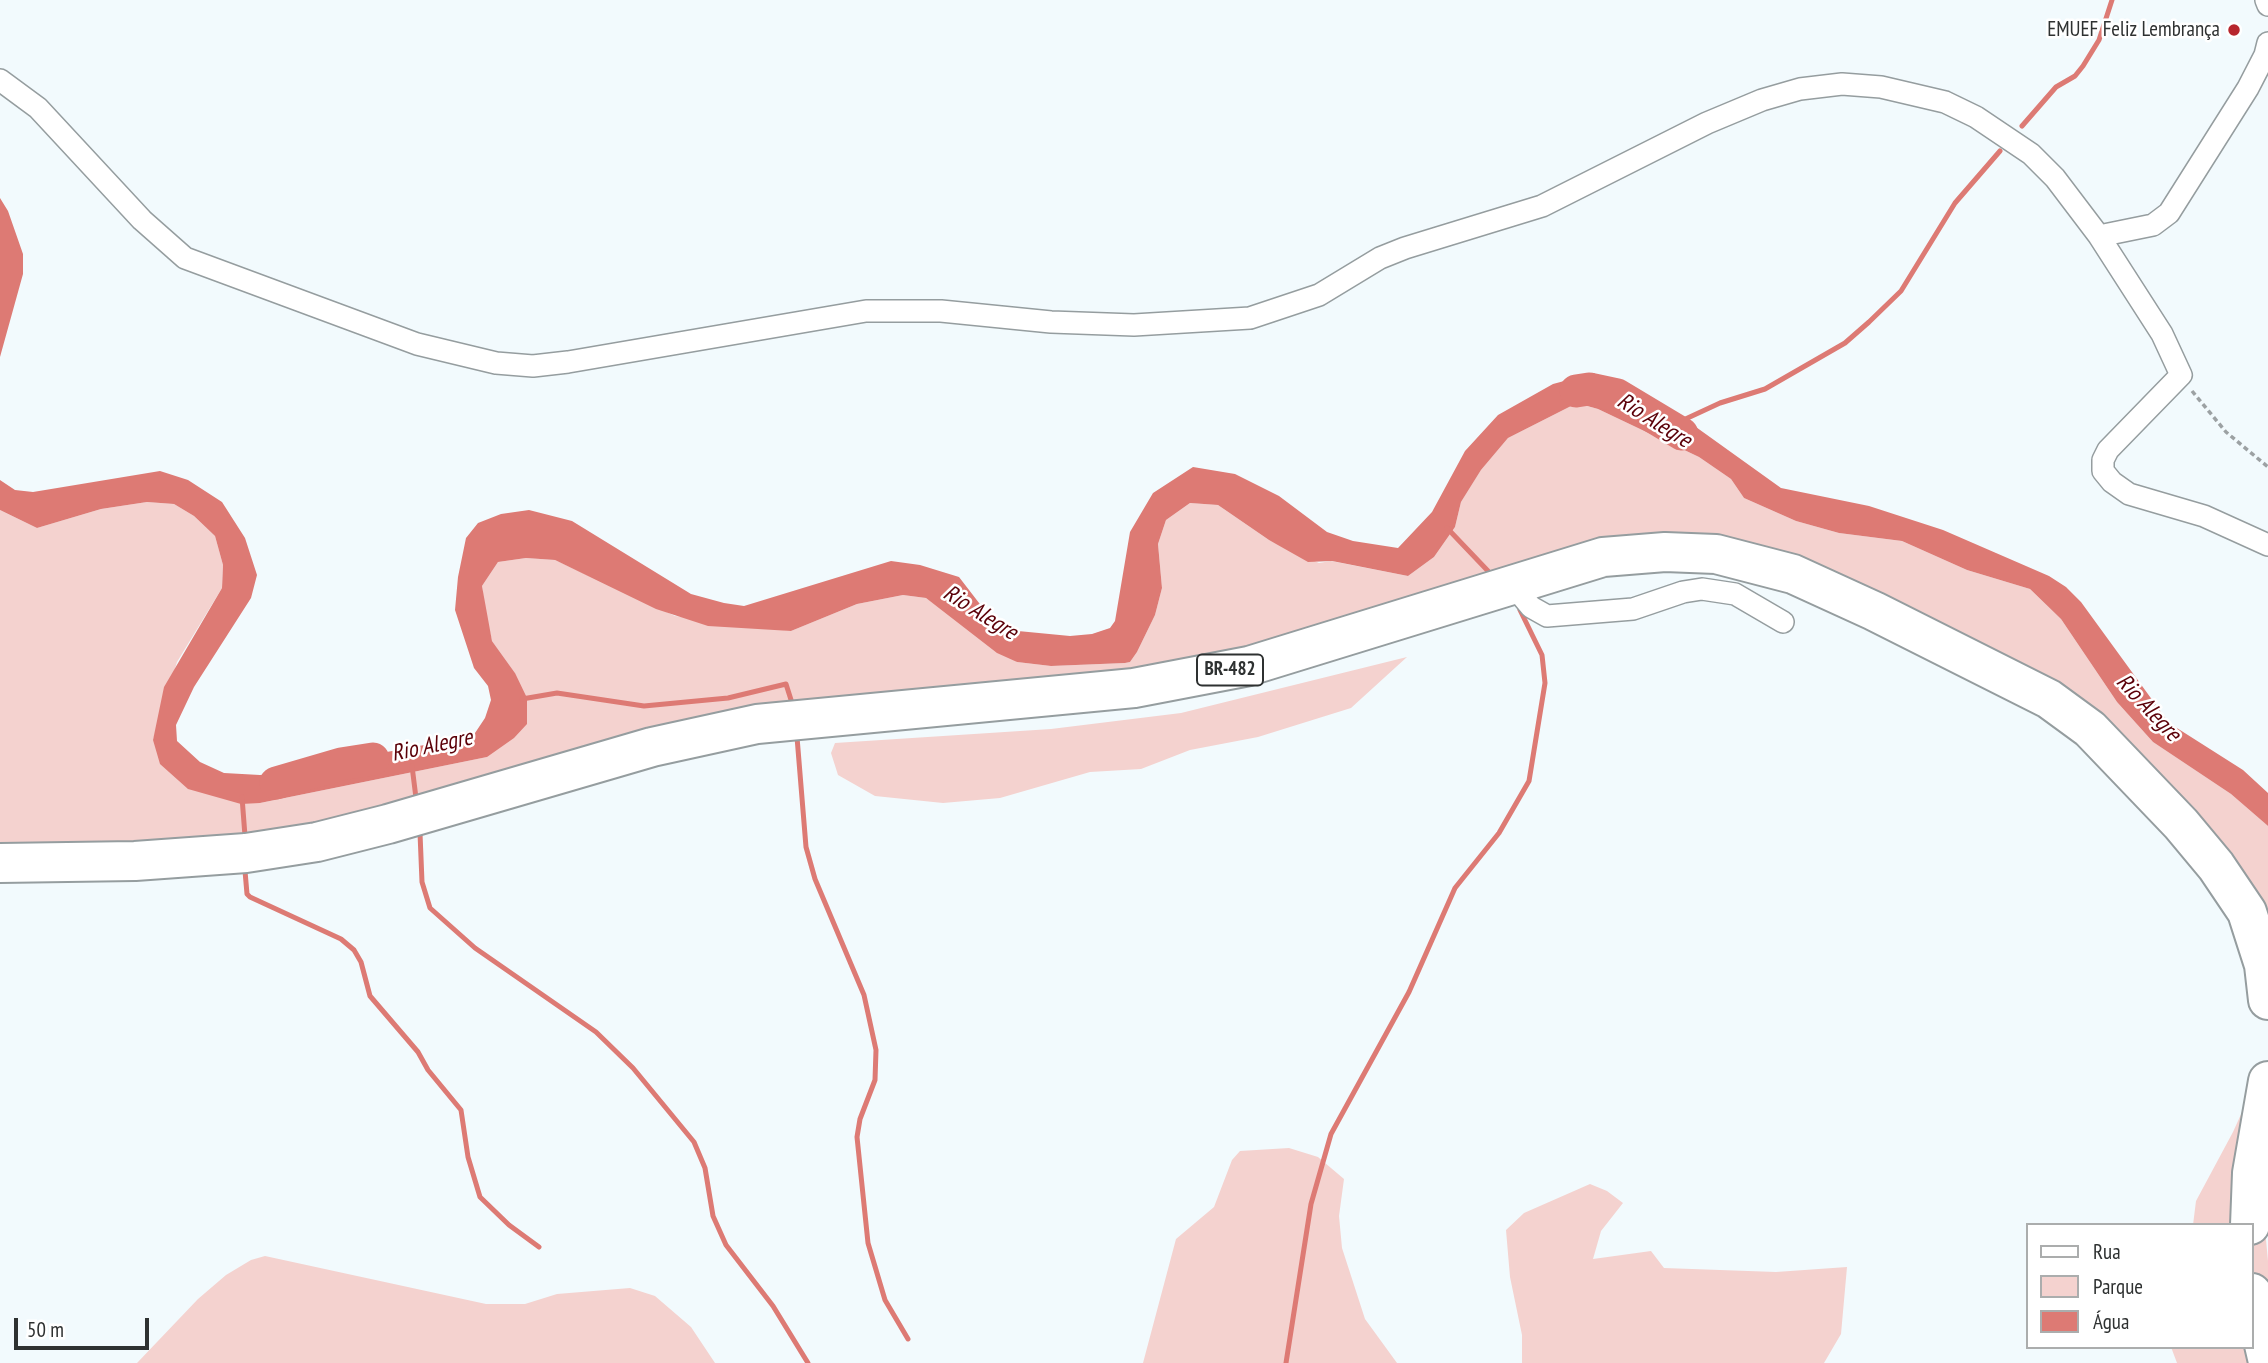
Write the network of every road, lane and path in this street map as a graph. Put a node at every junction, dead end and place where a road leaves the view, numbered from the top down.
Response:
1 (2268, 43) edge
2 (0, 79) edge
3 (2099, 236) junction
4 (2181, 375) junction
5 (2268, 467) edge
6 (2268, 545) edge
7 (1512, 584) junction
8 (1783, 622) dead end
9 (0, 863) edge
10 (2268, 1000) edge
11 (2268, 1082) edge
12 (2250, 1223) edge
13 (2254, 1302) edge
14 (2268, 1362) edge

1 - 3 street
2 - 3 street
3 - 4 street
4 - 5 path
4 - 6 street
7 - 8 street
7 - 9 highway, BR-482
7 - 10 highway, BR-482
11 - 12 highway
13 - 14 highway

